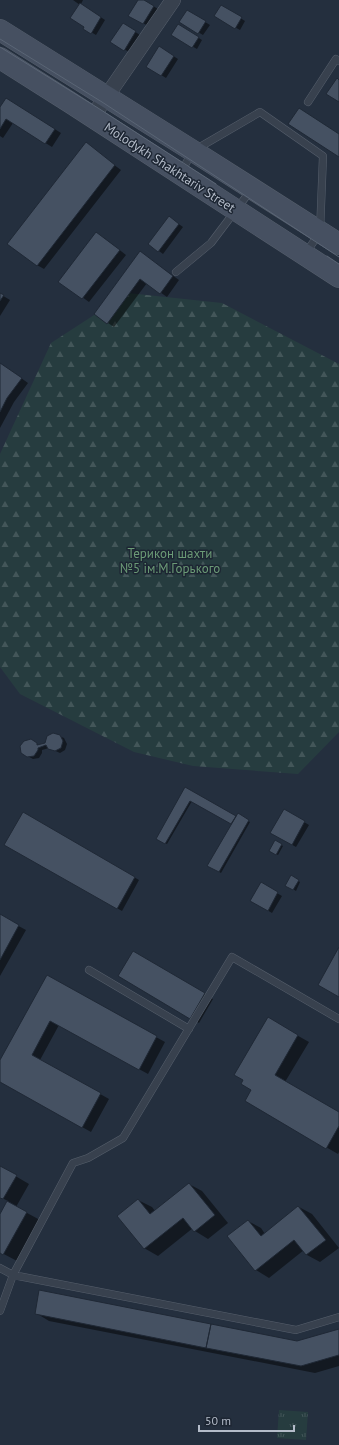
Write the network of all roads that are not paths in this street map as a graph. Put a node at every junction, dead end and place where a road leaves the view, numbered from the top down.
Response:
1 (173, 0) edge
2 (0, 30) edge
3 (0, 58) edge
4 (339, 61) edge
5 (106, 96) junction
6 (308, 102) dead end
7 (93, 116) junction
8 (194, 151) junction
9 (180, 173) junction
10 (252, 189) junction
11 (237, 211) junction
12 (320, 232) junction
13 (339, 244) edge
14 (305, 255) junction
15 (176, 272) dead end
16 (339, 278) edge
17 (88, 970) dead end
18 (339, 1019) edge
19 (189, 1029) junction
20 (0, 1268) edge
21 (13, 1275) junction
22 (0, 1311) edge
23 (339, 1318) edge

1 - 5 street
2 - 5 main road, Molodykh Shakhtariv Street
3 - 7 main road, Molodykh Shakhtariv Street
4 - 6 lane
5 - 7 street
5 - 8 main road, Molodykh Shakhtariv Street
7 - 9 main road, Molodykh Shakhtariv Street
8 - 9 lane
8 - 10 main road, Molodykh Shakhtariv Street
8 - 12 lane
9 - 11 main road, Molodykh Shakhtariv Street
10 - 11 lane
10 - 12 main road, Molodykh Shakhtariv Street
11 - 14 main road, Molodykh Shakhtariv Street
11 - 15 lane
12 - 13 main road, Molodykh Shakhtariv Street
12 - 14 lane
14 - 16 main road, Molodykh Shakhtariv Street
17 - 19 lane
18 - 19 lane
19 - 21 lane
20 - 21 lane
21 - 22 lane
21 - 23 lane

